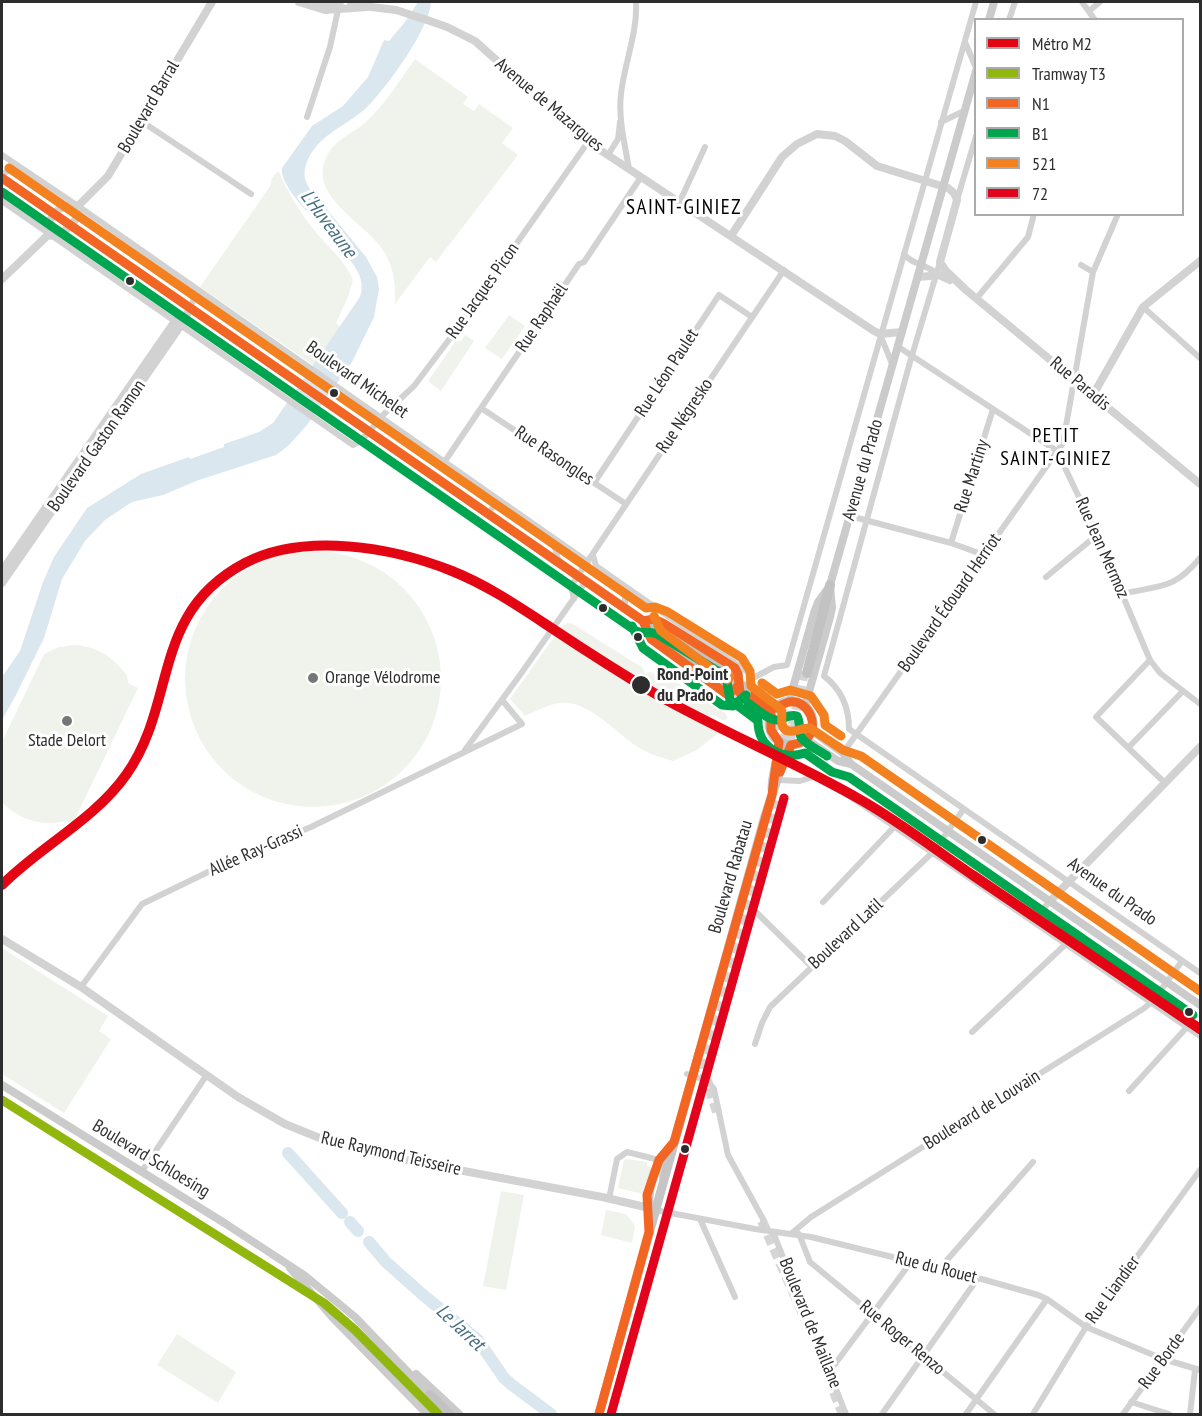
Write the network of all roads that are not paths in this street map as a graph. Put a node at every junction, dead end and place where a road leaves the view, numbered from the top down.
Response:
1 (212, 2) edge
2 (299, 2) edge
3 (349, 2) edge
4 (636, 2) edge
5 (976, 2) edge
6 (994, 2) edge
7 (1015, 2) edge
8 (1082, 2) edge
9 (1100, 2) edge
10 (335, 4) edge
11 (371, 7) junction
12 (1089, 11) junction
13 (990, 18) edge
14 (1011, 18) edge
15 (1094, 18) edge
16 (973, 22) edge
17 (964, 41) junction
18 (974, 67) edge
19 (974, 74) edge
20 (964, 111) junction
21 (306, 117) dead end
22 (141, 121) junction
23 (941, 123) junction
24 (621, 139) junction
25 (588, 142) junction
26 (974, 142) edge
27 (705, 147) dead end
28 (2, 155) edge
29 (608, 155) junction
30 (18, 166) junction
31 (629, 169) junction
32 (2, 174) edge
33 (641, 177) junction
34 (2, 178) edge
35 (924, 181) junction
36 (943, 186) junction
37 (251, 194) dead end
38 (957, 200) junction
39 (2, 201) edge
40 (680, 201) junction
41 (78, 206) junction
42 (53, 214) junction
43 (1033, 216) edge
44 (1117, 216) edge
45 (71, 226) junction
46 (48, 235) junction
47 (732, 236) junction
48 (904, 254) junction
49 (1200, 261) edge
50 (940, 262) junction
51 (921, 265) junction
52 (1081, 265) dead end
53 (784, 270) junction
54 (1093, 272) junction
55 (937, 274) junction
56 (918, 277) junction
57 (2, 279) edge
58 (959, 285) junction
59 (197, 289) junction
60 (976, 298) junction
61 (1143, 307) junction
62 (190, 309) junction
63 (752, 317) junction
64 (178, 322) junction
65 (902, 332) junction
66 (880, 334) junction
67 (897, 346) junction
68 (912, 356) junction
69 (1200, 358) edge
70 (892, 364) junction
71 (1074, 379) junction
72 (1093, 395) junction
73 (481, 408) junction
74 (993, 409) junction
75 (382, 417) junction
76 (369, 432) junction
77 (1057, 452) junction
78 (445, 461) junction
79 (594, 483) junction
80 (1200, 484) edge
81 (498, 500) junction
82 (626, 504) junction
83 (488, 514) junction
84 (850, 516) junction
85 (866, 521) junction
86 (1097, 535) junction
87 (552, 538) junction
88 (951, 543) junction
89 (593, 555) junction
90 (984, 555) junction
91 (1200, 558) edge
92 (588, 562) junction
93 (560, 563) junction
94 (2, 572) edge
95 (1046, 577) dead end
96 (582, 578) junction
97 (2, 583) edge
98 (830, 585) junction
99 (625, 587) junction
100 (1122, 594) junction
101 (625, 608) junction
102 (643, 621) junction
103 (798, 625) junction
104 (810, 628) junction
105 (1150, 660) junction
106 (728, 671) dead end
107 (805, 672) tunnel mouth
108 (719, 684) tunnel mouth
109 (1182, 691) junction
110 (502, 700) junction
111 (789, 702) junction
112 (1200, 704) edge
113 (805, 706) junction
114 (773, 712) junction
115 (809, 735) junction
116 (857, 735) junction
117 (779, 742) junction
118 (790, 745) junction
119 (1129, 747) junction
120 (1200, 747) edge
121 (462, 753) junction
122 (843, 753) junction
123 (851, 764) junction
124 (778, 780) junction
125 (1165, 783) junction
126 (772, 795) junction
127 (963, 810) junction
128 (895, 826) junction
129 (948, 832) junction
130 (933, 852) junction
131 (1068, 881) junction
132 (1050, 901) junction
133 (823, 902) dead end
134 (757, 913) dead end
135 (1033, 921) junction
136 (2, 939) edge
137 (1066, 943) junction
138 (1182, 961) junction
139 (812, 967) junction
140 (1199, 970) edge
141 (1166, 982) junction
142 (81, 987) junction
143 (1152, 1002) junction
144 (1200, 1005) edge
145 (1187, 1027) junction
146 (972, 1032) dead end
147 (1200, 1036) edge
148 (755, 1044) dead end
149 (690, 1075) junction
150 (206, 1076) junction
151 (2, 1086) edge
152 (1129, 1091) dead end
153 (674, 1142) junction
154 (659, 1160) junction
155 (1033, 1162) dead end
156 (1200, 1170) edge
157 (142, 1172) junction
158 (660, 1195) junction
159 (609, 1199) junction
160 (652, 1209) junction
161 (700, 1219) junction
162 (764, 1230) junction
163 (773, 1232) junction
164 (795, 1234) junction
165 (284, 1261) junction
166 (911, 1262) junction
167 (940, 1268) junction
168 (978, 1278) junction
169 (735, 1297) dead end
170 (1047, 1299) junction
171 (1200, 1308) edge
172 (872, 1314) junction
173 (1086, 1327) junction
174 (365, 1328) junction
175 (923, 1357) junction
176 (1163, 1359) junction
177 (1198, 1370) edge
178 (829, 1372) junction
179 (430, 1395) junction
180 (976, 1400) junction
181 (1131, 1402) junction
182 (428, 1414) edge
183 (441, 1414) edge
184 (449, 1414) edge
185 (459, 1414) edge
186 (599, 1414) edge
187 (846, 1414) edge
188 (882, 1414) edge
189 (966, 1414) edge
190 (994, 1414) edge
191 (1033, 1414) edge
192 (1123, 1414) edge
193 (1169, 1414) edge
194 (1190, 1414) edge

1 - 22 street, Boulevard Barral
2 - 10 street, Avenue de Mazargues
3 - 10 street, Avenue de Mazargues
3 - 11 street, Avenue de Mazargues
4 - 24 street
5 - 16 street, Avenue du Prado
6 - 13 main road
7 - 14 street
8 - 12 street
9 - 12 street
10 - 11 street, Avenue de Mazargues
10 - 21 street
11 - 25 street, Avenue de Mazargues
12 - 15 street
16 - 17 street, Avenue du Prado
17 - 18 street, Avenue du Prado
17 - 23 street, Avenue du Prado
19 - 20 main road, Avenue du Prado
20 - 23 street
20 - 36 main road, Avenue du Prado
22 - 37 street
22 - 41 street, Boulevard Barral
23 - 35 street, Avenue du Prado
24 - 29 street
24 - 31 street
25 - 29 street, Avenue de Mazargues
25 - 75 street, Rue Jacques Picon
26 - 38 street, Avenue du Prado
27 - 40 street
28 - 30 street, Boulevard Michelet
29 - 31 street, Avenue de Mazargues
30 - 32 street
30 - 41 street, Boulevard Michelet
31 - 33 street, Avenue de Mazargues
33 - 40 street, Avenue de Mazargues
33 - 73 street, Rue Raphaël
34 - 42 main road, Boulevard Michelet
35 - 36 street
35 - 47 street
35 - 48 street, Avenue du Prado
36 - 38 street
36 - 51 main road, Avenue du Prado
38 - 50 street, Avenue du Prado
39 - 46 street, Boulevard Michelet
40 - 47 street, Avenue de Mazargues
41 - 42 street, Boulevard Barral
41 - 45 street, Boulevard Barral
41 - 59 street, Boulevard Michelet
42 - 45 main road, Boulevard Michelet
42 - 46 street
43 - 60 street
44 - 54 street, Boulevard Édouard Herriot
45 - 46 street
45 - 62 main road, Boulevard Michelet
46 - 57 street
46 - 64 street, Boulevard Michelet
47 - 53 street, Avenue de Mazargues
48 - 51 street
48 - 66 street, Avenue du Prado
49 - 61 street
50 - 55 street, Avenue du Prado
50 - 58 street, Rue Paradis
51 - 55 street
51 - 56 main road, Avenue du Prado
52 - 54 street
53 - 63 street, Rue Négresko
53 - 66 street, Avenue de Mazargues
54 - 71 street, Boulevard Édouard Herriot
55 - 56 street
55 - 58 street, Rue Paradis
55 - 68 street, Avenue du Prado
56 - 65 main road, Avenue du Prado
58 - 60 street, Rue Paradis
59 - 62 street
59 - 75 street, Boulevard Michelet
60 - 71 street, Rue Paradis
61 - 69 street
61 - 72 street
62 - 64 street, Boulevard Gaston Ramon
62 - 76 main road, Boulevard Michelet
63 - 79 street, Rue Léon Paulet
63 - 82 street, Rue Négresko
64 - 76 street, Boulevard Michelet
64 - 94 street, Boulevard Gaston Ramon
64 - 97 street, Boulevard Gaston Ramon
65 - 66 street
65 - 67 main road, Avenue du Prado
66 - 70 street
66 - 103 street, Avenue du Prado
67 - 68 street
67 - 70 main road, Avenue du Prado
68 - 74 street
68 - 85 street, Avenue du Prado
70 - 84 main road, Avenue du Prado
71 - 72 street, Rue Paradis
71 - 77 street, Boulevard Édouard Herriot
72 - 80 street, Rue Paradis
73 - 78 street, Rue Raphaël
73 - 79 street, Rue Rasongles
74 - 77 street
74 - 88 street, Rue Martiny
75 - 76 street, Rue Jacques Picon
75 - 78 street, Boulevard Michelet
76 - 83 main road, Boulevard Michelet
77 - 86 street, Rue Jean Mermoz
77 - 90 street, Boulevard Édouard Herriot
78 - 81 street, Boulevard Michelet
79 - 82 street, Rue Rasongles
81 - 83 street
81 - 87 street, Boulevard Michelet
82 - 89 street, Rue Négresko
83 - 93 main road, Boulevard Michelet
84 - 85 street
84 - 98 main road, Avenue du Prado
85 - 88 street
85 - 116 street, Avenue du Prado
86 - 95 street
86 - 100 street, Rue Jean Mermoz
87 - 92 street, Boulevard Michelet
87 - 93 street
88 - 90 street
89 - 92 street, Rue Négresko
89 - 99 street
90 - 116 street, Boulevard Édouard Herriot
91 - 100 street
92 - 96 street, Rue Négresko
93 - 96 main road, Boulevard Michelet
96 - 101 main road, Boulevard Michelet
96 - 110 street, Allée Ray-Grassi
98 - 104 main road, Avenue du Prado
98 - 107 highway
98 - 113 main road, Avenue du Prado
99 - 101 street
99 - 103 street, Avenue du Prado
100 - 105 street, Rue Jean Mermoz
101 - 102 main road, Boulevard Michelet
102 - 106 highway
102 - 108 highway
102 - 114 main road, Boulevard Michelet
103 - 104 street
104 - 111 main road, Avenue du Prado
105 - 109 street, Rue Jean Mermoz
105 - 119 street
109 - 112 street, Rue Jean Mermoz
109 - 119 street
110 - 121 street, Allée Ray-Grassi
110 - 121 street, Allée Ray-Grassi
111 - 113 main road
111 - 114 main road
113 - 115 main road
114 - 117 main road
115 - 118 main road
115 - 122 main road
115 - 123 main road
116 - 122 street, Boulevard Édouard Herriot
116 - 127 street, Avenue du Prado
117 - 118 main road
117 - 126 main road, Boulevard Rabatau
118 - 124 main road, Boulevard Rabatau
119 - 125 street
120 - 125 street
121 - 142 street, Allée Ray-Grassi
122 - 123 main road
123 - 129 main road
124 - 126 main road, Boulevard Rabatau
124 - 128 street
125 - 131 street
126 - 149 main road, Boulevard Rabatau
127 - 129 street
127 - 131 street, Avenue du Prado
128 - 130 street
128 - 133 street
129 - 130 street, Boulevard Latil
129 - 132 main road
130 - 135 street
130 - 139 street, Boulevard Latil
131 - 132 street
131 - 138 street, Avenue du Prado
132 - 135 street
132 - 141 main road
134 - 139 street
135 - 137 street
136 - 142 street, Rue Raymond Teisseire
137 - 143 street
137 - 146 street
138 - 140 street, Avenue du Prado
138 - 141 street
139 - 148 street, Boulevard Latil
141 - 143 street, Boulevard de Louvain
141 - 144 main road
142 - 150 street, Rue Raymond Teisseire
143 - 145 street
143 - 164 street, Boulevard de Louvain
145 - 147 street
145 - 152 street
149 - 153 main road, Boulevard Rabatau
149 - 162 street
150 - 157 street
150 - 159 street, Rue Raymond Teisseire
151 - 157 main road, Boulevard Schloesing
153 - 154 main road, Boulevard Rabatau
153 - 158 main road, Boulevard Rabatau
154 - 158 street, Boulevard Rabatau
154 - 159 street
154 - 160 main road, Boulevard Rabatau
155 - 167 street
156 - 173 street, Rue Liandier
157 - 165 main road, Boulevard Schloesing
158 - 160 main road, Boulevard Rabatau
159 - 160 street, Rue Raymond Teisseire
160 - 161 street, Rue du Rouet
160 - 186 main road, Boulevard Rabatau
161 - 162 street, Rue du Rouet
161 - 169 street
162 - 163 street, Rue du Rouet
163 - 164 street, Rue du Rouet
163 - 178 street, Boulevard de Maillane
164 - 166 street, Rue du Rouet
164 - 172 street, Rue Roger Renzo
165 - 174 main road, Boulevard Schloesing
165 - 182 main road, Boulevard Schloesing
166 - 167 street, Rue du Rouet
166 - 172 street
167 - 168 street, Rue du Rouet
168 - 170 street, Rue du Rouet
168 - 175 street
170 - 173 street, Rue du Rouet
170 - 180 street
171 - 176 street, Rue Borde
172 - 175 street, Rue Roger Renzo
172 - 178 street
173 - 176 street, Rue du Rouet
173 - 191 street, Rue Liandier
174 - 179 main road, Boulevard Schloesing
174 - 185 main road, Boulevard Schloesing
175 - 180 street, Rue Roger Renzo
175 - 188 street
176 - 177 street, Rue du Rouet
176 - 181 street, Rue Borde
177 - 194 street
178 - 187 street, Boulevard de Maillane
179 - 183 main road, Boulevard Schloesing
179 - 184 highway
180 - 189 street
180 - 190 street, Rue Roger Renzo
181 - 192 street, Rue Borde
181 - 193 street

